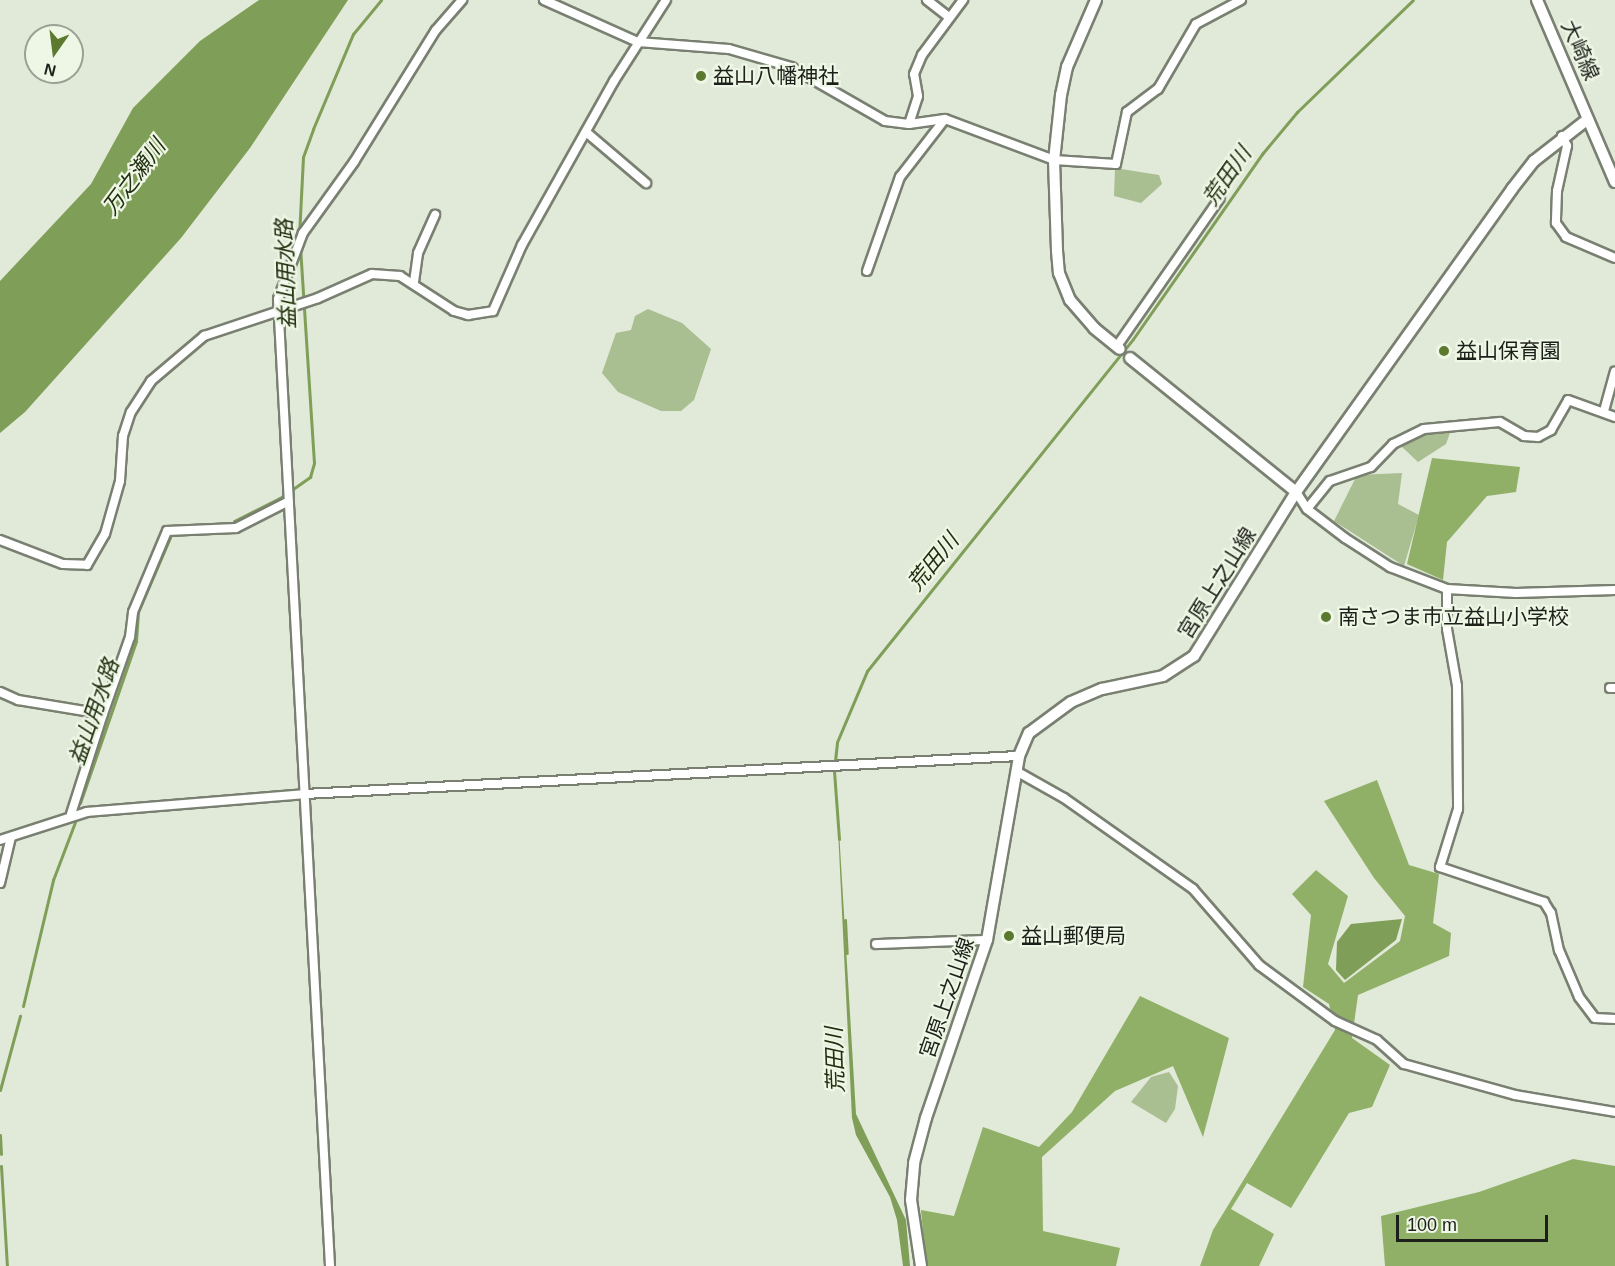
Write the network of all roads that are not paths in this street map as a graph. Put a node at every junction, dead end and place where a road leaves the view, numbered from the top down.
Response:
1 (462, 0) edge
2 (544, 0) edge
3 (666, 0) edge
4 (927, 0) edge
5 (963, 0) edge
6 (1096, 0) edge
7 (1241, 0) edge
8 (1537, 0) edge
9 (949, 17) junction
10 (638, 42) junction
11 (945, 119) junction
12 (1588, 119) junction
13 (909, 124) junction
14 (586, 132) junction
15 (1562, 136) junction
16 (1054, 160) junction
17 (1615, 182) edge
18 (646, 183) dead end
19 (1220, 198) dead end
20 (435, 215) dead end
21 (1615, 258) edge
22 (867, 271) dead end
23 (414, 282) junction
24 (279, 308) junction
25 (1119, 348) junction
26 (1130, 358) joint
27 (1615, 370) edge
28 (1604, 411) junction
29 (1615, 417) edge
30 (1296, 492) junction
31 (289, 501) junction
32 (1307, 509) junction
33 (0, 540) edge
34 (1447, 589) junction
35 (1615, 590) edge
36 (0, 692) edge
37 (104, 714) junction
38 (1019, 756) junction
39 (1016, 771) junction
40 (305, 794) junction
41 (71, 814) junction
42 (11, 837) junction
43 (0, 840) edge
44 (0, 883) edge
45 (987, 940) junction
46 (876, 944) dead end
47 (1615, 1019) edge
48 (1615, 1112) edge
49 (330, 1266) edge
50 (921, 1266) edge

1 - 24 street
2 - 10 street
3 - 10 street
4 - 9 street
5 - 9 street
6 - 16 street
7 - 16 street
8 - 12 street, 大崎線
9 - 13 street
10 - 13 street
10 - 14 street
11 - 13 street
11 - 16 street
11 - 22 street
12 - 15 street, 宮原上之山線
12 - 17 street, 大崎線
14 - 18 street
14 - 23 street
15 - 21 street
15 - 30 street, 宮原上之山線
16 - 25 street
19 - 25 street
20 - 23 street
23 - 24 street
24 - 31 street
24 - 33 street
25 - 26 street
26 - 30 street
27 - 28 street
28 - 29 street
28 - 32 street
30 - 32 street
30 - 38 street, 宮原上之山線
31 - 37 street
31 - 40 street
32 - 34 street
34 - 35 street
34 - 47 street
36 - 37 street
37 - 41 street
38 - 39 street, 宮原上之山線
38 - 40 street
39 - 45 street, 宮原上之山線
39 - 48 street
40 - 41 street
40 - 49 street
41 - 42 street
42 - 43 street
42 - 44 street
45 - 46 street
45 - 50 street, 宮原上之山線

